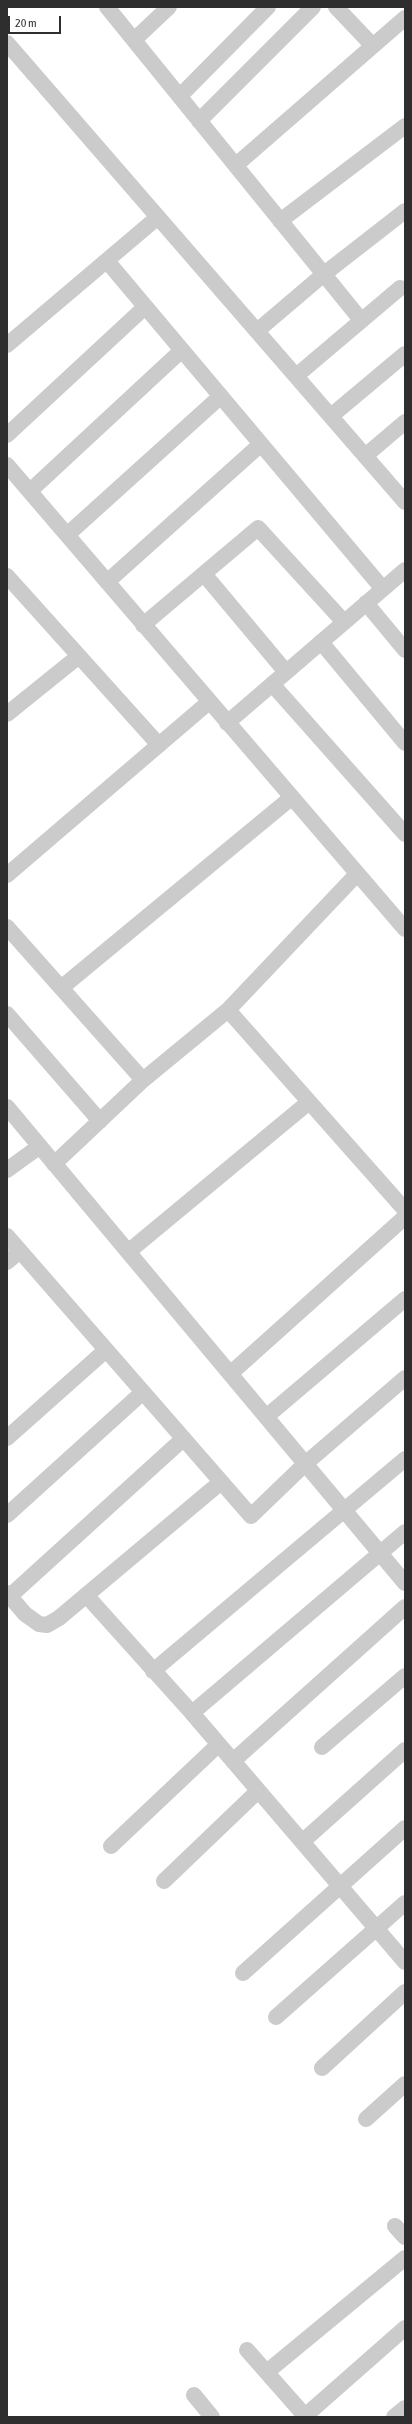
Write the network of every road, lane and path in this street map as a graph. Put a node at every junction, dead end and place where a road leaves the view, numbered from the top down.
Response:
1 (107, 7) edge
2 (170, 7) edge
3 (268, 7) edge
4 (313, 7) edge
5 (336, 7) edge
6 (405, 18) edge
7 (134, 40) junction
8 (7, 43) edge
9 (373, 46) junction
10 (180, 96) junction
11 (199, 120) junction
12 (405, 126) edge
13 (236, 165) junction
14 (405, 211) edge
15 (158, 217) junction
16 (280, 220) junction
17 (107, 261) junction
18 (324, 274) junction
19 (400, 288) dead end
20 (145, 307) junction
21 (361, 320) junction
22 (257, 331) junction
23 (7, 345) edge
24 (182, 350) junction
25 (405, 354) edge
26 (296, 376) junction
27 (221, 396) junction
28 (331, 416) junction
29 (405, 422) edge
30 (7, 434) edge
31 (261, 444) junction
32 (365, 456) junction
33 (7, 465) edge
34 (30, 491) junction
35 (403, 495) edge
36 (67, 535) junction
37 (405, 570) edge
38 (204, 574) junction
39 (7, 576) edge
40 (107, 582) junction
41 (383, 589) junction
42 (366, 604) junction
43 (344, 622) junction
44 (143, 625) junction
45 (321, 642) junction
46 (405, 650) edge
47 (79, 656) junction
48 (286, 672) junction
49 (272, 684) junction
50 (209, 702) junction
51 (7, 714) edge
52 (227, 723) junction
53 (405, 743) edge
54 (159, 745) junction
55 (291, 798) junction
56 (405, 834) edge
57 (357, 874) junction
58 (7, 875) edge
59 (7, 927) edge
60 (405, 929) edge
61 (61, 988) junction
62 (228, 1010) junction
63 (7, 1014) edge
64 (143, 1080) junction
65 (309, 1102) junction
66 (7, 1107) edge
67 (100, 1120) junction
68 (40, 1146) junction
69 (54, 1164) junction
70 (7, 1170) edge
71 (405, 1210) edge
72 (405, 1217) edge
73 (7, 1236) edge
74 (20, 1251) junction
75 (128, 1252) junction
76 (7, 1262) edge
77 (405, 1299) edge
78 (106, 1350) junction
79 (230, 1374) junction
80 (405, 1378) edge
81 (143, 1392) junction
82 (266, 1417) junction
83 (7, 1438) edge
84 (183, 1439) junction
85 (405, 1459) edge
86 (305, 1464) junction
87 (221, 1482) junction
88 (344, 1510) junction
89 (7, 1515) edge
90 (405, 1532) edge
91 (381, 1554) junction
92 (405, 1582) edge
93 (8, 1595) edge
94 (86, 1595) junction
95 (405, 1607) edge
96 (153, 1671) junction
97 (405, 1676) edge
98 (192, 1713) junction
99 (218, 1744) junction
100 (322, 1746) dead end
101 (405, 1750) edge
102 (233, 1761) junction
103 (258, 1791) junction
104 (405, 1828) edge
105 (302, 1842) junction
106 (111, 1846) dead end
107 (164, 1881) dead end
108 (339, 1885) junction
109 (405, 1903) edge
110 (376, 1928) junction
111 (405, 1962) edge
112 (243, 1973) dead end
113 (405, 1992) edge
114 (276, 2017) dead end
115 (322, 2068) dead end
116 (405, 2084) edge
117 (366, 2120) dead end
118 (405, 2258) edge
119 (405, 2328) edge
120 (247, 2350) dead end
121 (268, 2371) junction
122 (194, 2395) dead end
123 (405, 2408) edge
124 (306, 2416) edge
125 (212, 2417) edge
126 (394, 2417) edge

1 - 7 street
2 - 7 street
3 - 10 street
4 - 11 street
5 - 9 street
6 - 9 street
7 - 10 street
8 - 15 street
9 - 13 street
10 - 11 street
11 - 13 street
12 - 16 street
13 - 16 street
14 - 18 street
15 - 17 street
15 - 22 street
16 - 18 street
17 - 20 street
17 - 23 street
18 - 21 street
18 - 22 street
19 - 21 street
20 - 24 street
20 - 30 street
21 - 26 street
22 - 26 street
24 - 27 street
24 - 34 street
25 - 28 street
26 - 28 street
27 - 31 street
27 - 36 street
28 - 32 street
29 - 32 street
31 - 40 street
31 - 41 street
32 - 35 street
33 - 34 street
34 - 36 street
36 - 40 street
37 - 41 street
38 - 43 street
38 - 44 street
38 - 48 street
39 - 47 street
40 - 44 street
41 - 42 street
42 - 43 street
42 - 46 street
43 - 45 street
44 - 50 street
45 - 48 street
45 - 53 street
47 - 51 street
47 - 54 street
48 - 49 street
49 - 52 street
49 - 56 street
50 - 52 street
50 - 54 street
52 - 55 street
54 - 58 street
55 - 57 street
55 - 61 street
57 - 60 street
57 - 62 street
59 - 61 street
61 - 64 street
62 - 64 street
62 - 65 street
63 - 67 street
64 - 67 street
65 - 71 street
65 - 75 street
66 - 68 street
67 - 69 street
68 - 69 street
68 - 70 street
69 - 75 street
72 - 79 street
73 - 74 street
74 - 76 street
74 - 78 street
75 - 79 street
77 - 82 street
78 - 81 street
78 - 83 street
79 - 82 street
80 - 86 street
81 - 84 street
81 - 89 street
82 - 86 street
84 - 87 street
84 - 93 street
85 - 88 street
86 - 87 street
86 - 88 street
87 - 94 street
88 - 91 street
88 - 96 street
90 - 91 street
91 - 92 street
91 - 98 street
93 - 94 street
94 - 96 street
95 - 102 street
96 - 98 street
97 - 100 street
98 - 99 street
99 - 102 street
99 - 106 street
101 - 105 street
102 - 103 street
103 - 105 street
103 - 107 street
104 - 108 street
105 - 108 street
108 - 110 street
108 - 112 street
109 - 110 street
110 - 111 street
110 - 114 street
113 - 115 street
116 - 117 street
118 - 121 street
119 - 124 street
120 - 121 street
121 - 124 street
122 - 125 street
123 - 126 street

